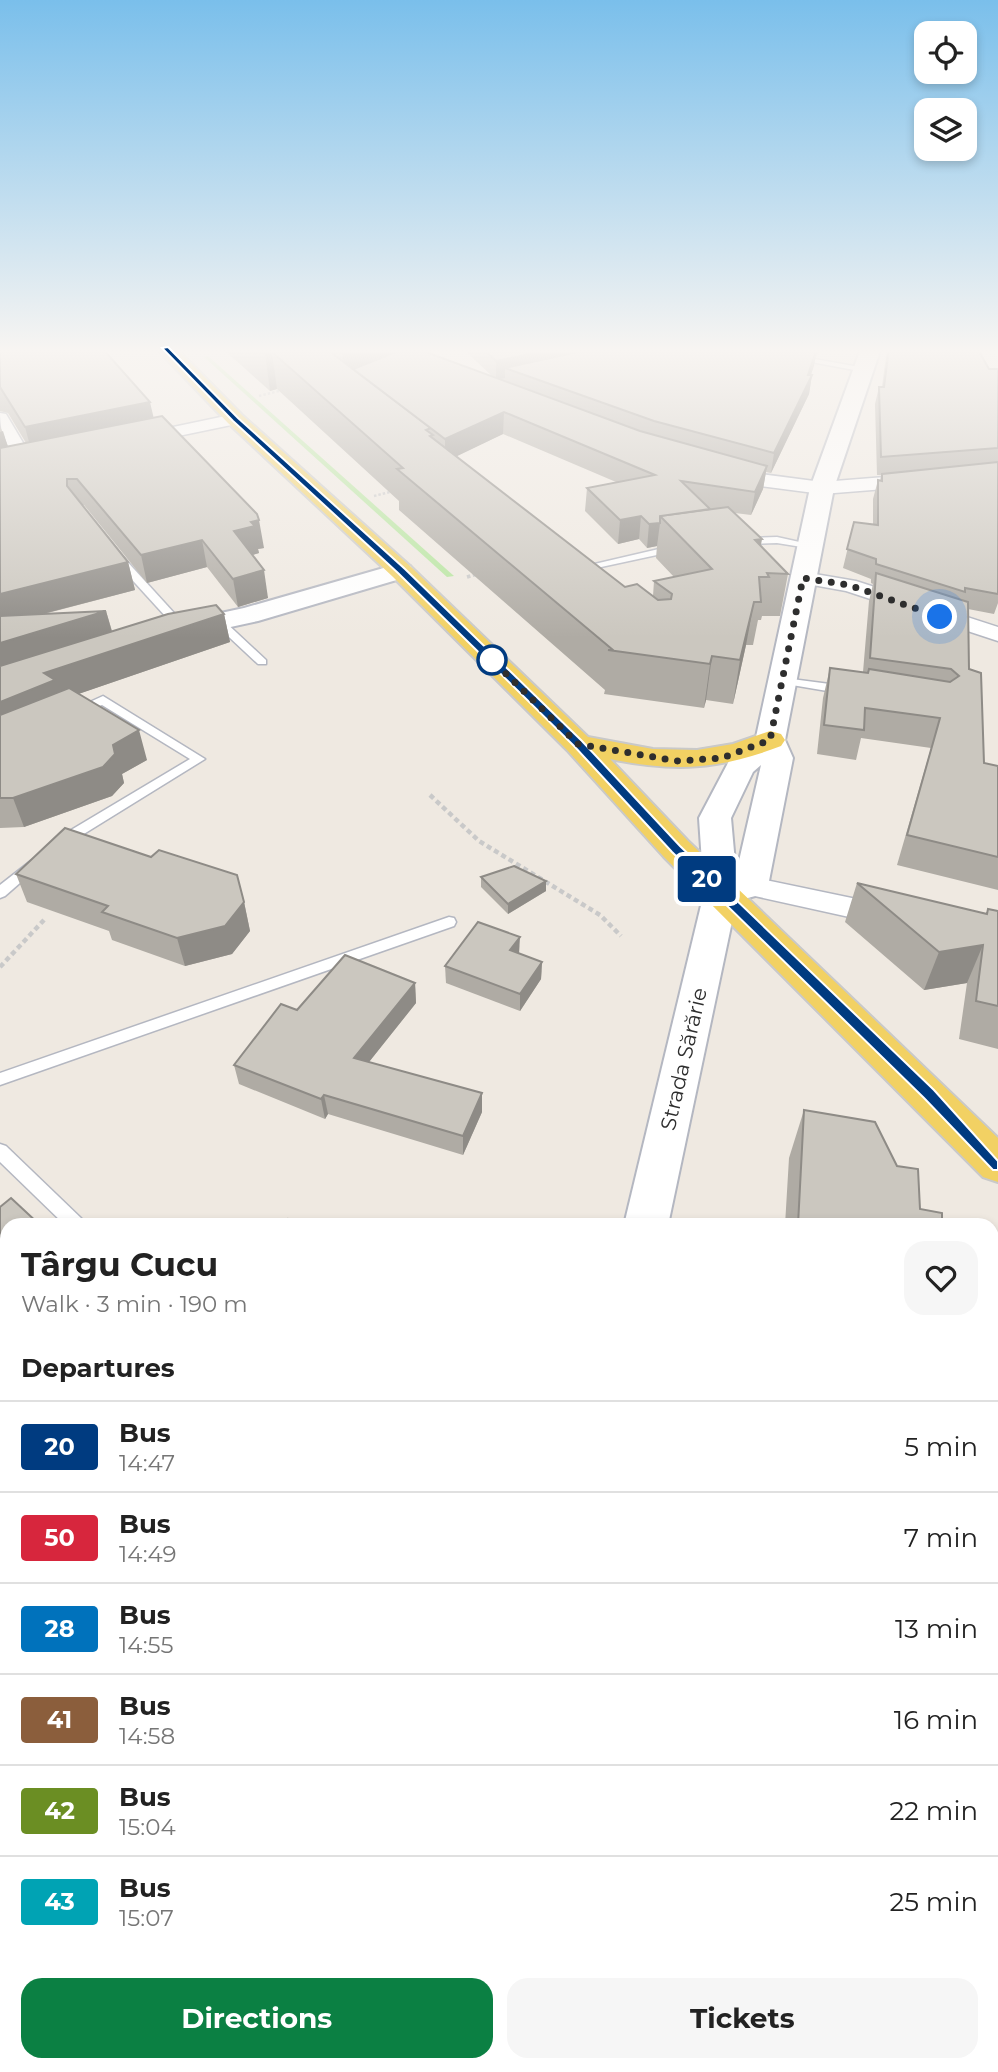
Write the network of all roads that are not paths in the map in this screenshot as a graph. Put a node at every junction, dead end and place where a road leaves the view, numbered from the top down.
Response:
1 (15, 445) edge
2 (263, 445) edge
3 (837, 445) edge
4 (26, 463) edge
5 (702, 466) edge
6 (998, 474) edge
7 (822, 488) junction
8 (727, 542) edge
9 (689, 545) edge
10 (808, 545) junction
11 (113, 551) edge
12 (562, 562) edge
13 (572, 570) junction
14 (401, 571) junction
15 (803, 578) junction
16 (583, 579) edge
17 (218, 621) junction
18 (183, 629) junction
19 (998, 634) edge
20 (153, 638) edge
21 (262, 662) dead end
22 (783, 681) junction
23 (862, 693) edge
24 (64, 715) edge
25 (770, 740) junction
26 (578, 744) junction
27 (736, 890) junction
28 (0, 893) edge
29 (449, 922) dead end
30 (918, 922) edge
31 (0, 1079) edge
32 (0, 1151) edge
33 (998, 1166) edge
34 (70, 1218) edge
35 (648, 1218) edge

1 - 4 street
2 - 14 main road
3 - 7 street, Strada Sărărie
5 - 7 street
6 - 7 street
7 - 10 street, Strada Sărărie
8 - 10 lane
9 - 13 lane
10 - 15 street, Strada Sărărie
11 - 18 lane
12 - 13 lane
13 - 16 lane
14 - 17 street
14 - 26 main road
15 - 19 street
15 - 22 street, Strada Sărărie
17 - 18 street
17 - 21 lane
18 - 20 street
22 - 23 lane
22 - 25 street, Strada Sărărie
24 - 28 lane
25 - 26 main road
25 - 27 street, Strada Sărărie
25 - 27 street, Strada Sărărie
26 - 27 main road
27 - 30 street
27 - 33 main road
27 - 35 street, Strada Sărărie
29 - 31 lane
32 - 34 lane

